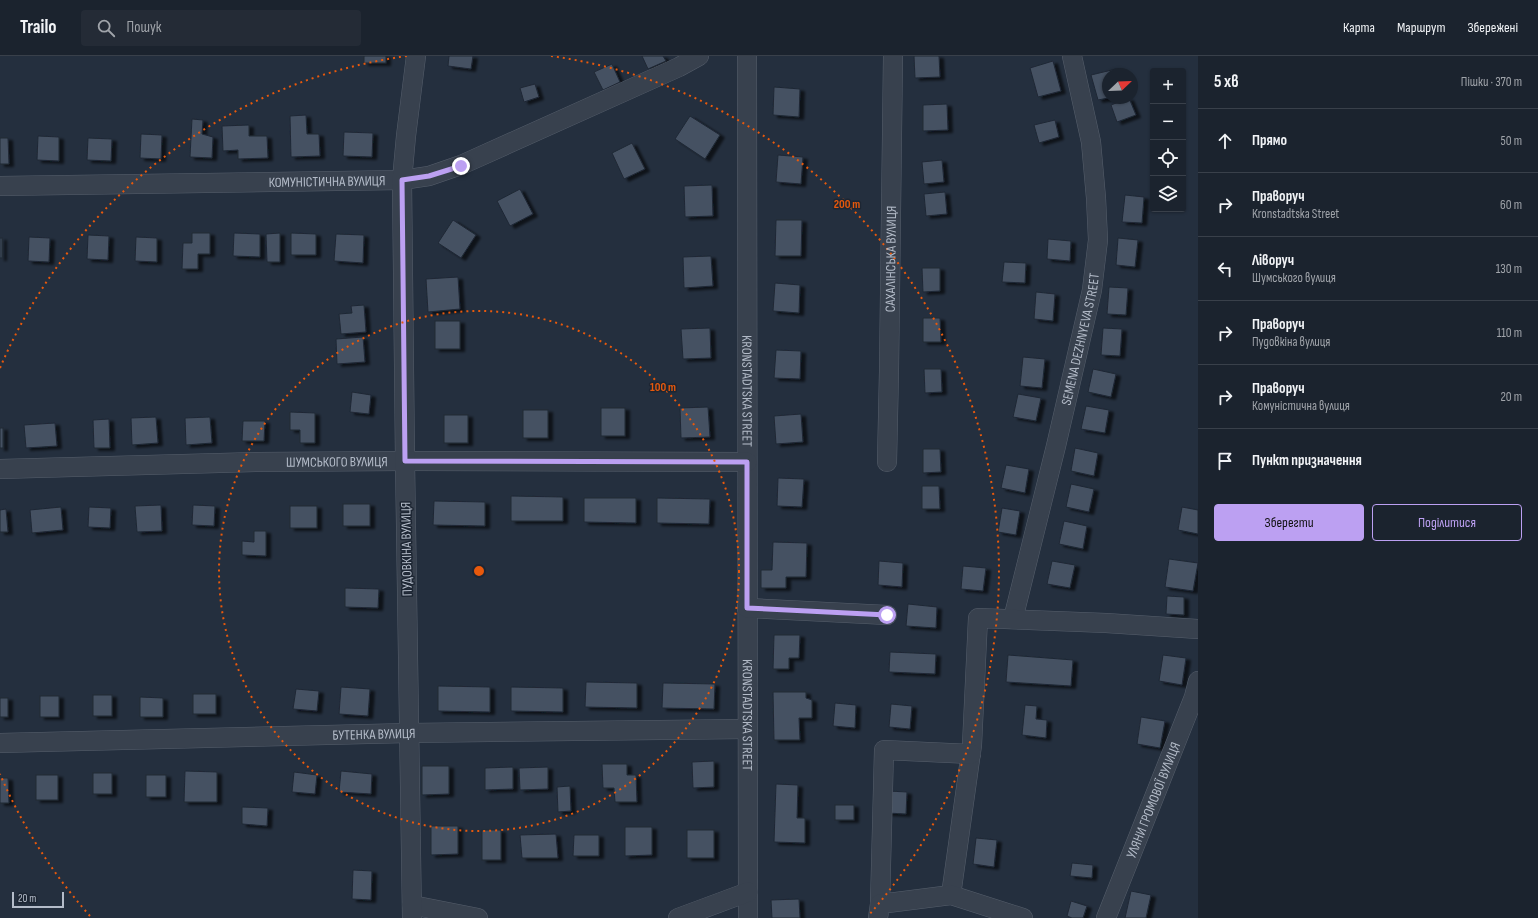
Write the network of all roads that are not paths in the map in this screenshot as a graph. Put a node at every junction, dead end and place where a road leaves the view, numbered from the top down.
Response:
1 (416, 56) edge
2 (699, 56) edge
3 (746, 56) edge
4 (893, 56) edge
5 (1072, 56) edge
6 (402, 180) junction
7 (0, 186) edge
8 (405, 461) junction
9 (747, 462) junction
10 (887, 462) dead end
11 (0, 469) edge
12 (747, 608) junction
13 (887, 615) dead end
14 (1013, 619) junction
15 (1198, 629) edge
16 (1198, 681) edge
17 (748, 728) junction
18 (409, 733) junction
19 (0, 743) edge
20 (971, 754) junction
21 (748, 892) junction
22 (951, 896) junction
23 (879, 911) edge
24 (412, 912) edge
25 (478, 918) edge
26 (678, 918) edge
27 (748, 918) edge
28 (1023, 918) edge
29 (1106, 918) edge

1 - 6 street, ПУДОВКІНА ВУЛИЦЯ
2 - 6 street, КОМУНІСТИЧНА ВУЛИЦЯ
3 - 9 street, KRONSTADTSKA STREET
4 - 10 street, САХАЛІНСЬКА ВУЛИЦЯ
5 - 14 street, SEMENA DEZHNYEVA STREET
6 - 7 street, КОМУНІСТИЧНА ВУЛИЦЯ
6 - 8 street, ПУДОВКІНА ВУЛИЦЯ
8 - 9 street, ШУМСЬКОГО ВУЛИЦЯ
8 - 11 street, ШУМСЬКОГО ВУЛИЦЯ
8 - 18 street, ПУДОВКІНА ВУЛИЦЯ
9 - 12 street, KRONSTADTSKA STREET
12 - 13 street
12 - 17 street, KRONSTADTSKA STREET
14 - 15 street
14 - 20 street
16 - 29 street, УЛЯНИ ГРОМОВОЇ ВУЛИЦЯ
17 - 18 street, БУТЕНКА ВУЛИЦЯ
17 - 21 street, KRONSTADTSKA STREET
18 - 19 street, БУТЕНКА ВУЛИЦЯ
18 - 24 street, ПУДОВКІНА ВУЛИЦЯ
20 - 22 street
20 - 23 street
21 - 26 street
21 - 27 street, KRONSTADTSKA STREET
22 - 23 street
22 - 28 street
24 - 25 street

